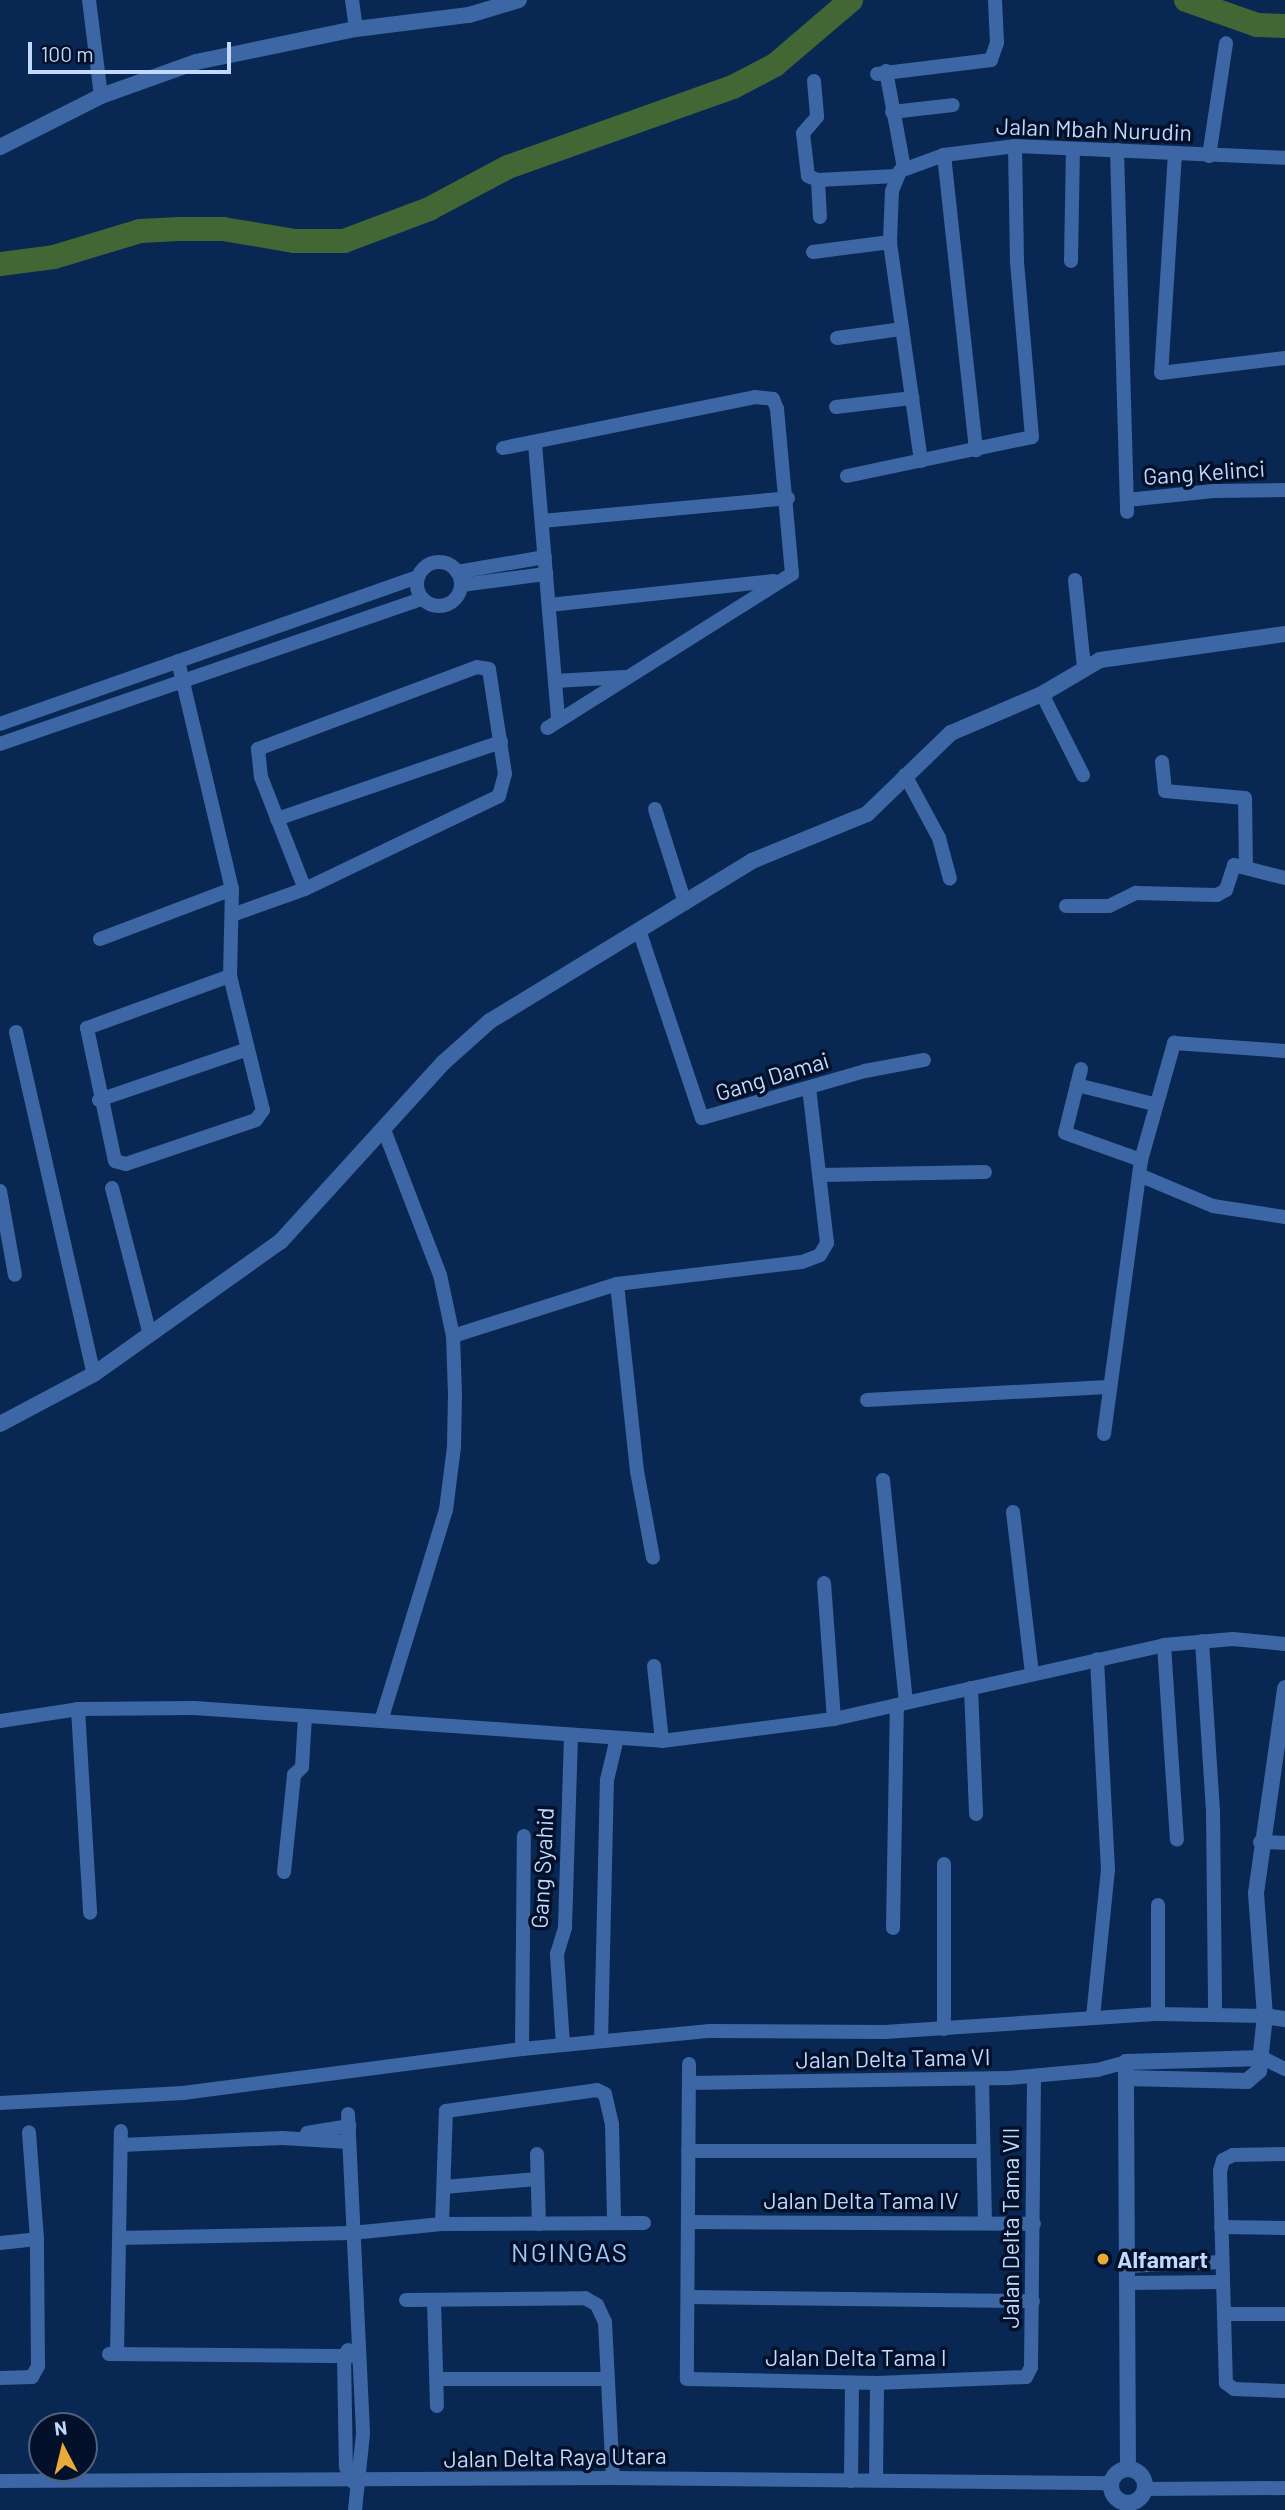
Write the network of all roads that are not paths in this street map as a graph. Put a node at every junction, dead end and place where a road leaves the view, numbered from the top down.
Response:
1 (89, 0) edge
2 (352, 0) edge
3 (519, 0) edge
4 (995, 0) edge
5 (355, 29) junction
6 (1226, 43) dead end
7 (814, 81) dead end
8 (101, 96) junction
9 (953, 105) dead end
10 (892, 112) junction
11 (1015, 146) junction
12 (0, 147) edge
13 (1073, 149) junction
14 (1117, 150) junction
15 (1175, 153) junction
16 (944, 155) junction
17 (1209, 156) junction
18 (1285, 158) edge
19 (900, 172) junction
20 (818, 180) junction
21 (820, 217) dead end
22 (891, 242) junction
23 (813, 253) dead end
24 (1071, 261) dead end
25 (902, 329) junction
26 (837, 338) dead end
27 (1285, 358) edge
28 (912, 398) junction
29 (836, 407) dead end
30 (535, 444) junction
31 (503, 449) dead end
32 (976, 450) junction
33 (920, 461) junction
34 (847, 476) dead end
35 (1285, 490) edge
36 (788, 498) junction
37 (542, 521) junction
38 (545, 557) junction
39 (546, 575) junction
40 (418, 577) junction
41 (459, 578) junction
42 (1075, 580) dead end
43 (779, 581) junction
44 (422, 599) junction
45 (549, 605) junction
46 (1285, 634) edge
47 (177, 661) junction
48 (1084, 667) junction
49 (626, 677) junction
50 (183, 681) junction
51 (555, 681) junction
52 (1042, 694) junction
53 (0, 724) edge
54 (501, 742) junction
55 (0, 744) edge
56 (1162, 762) dead end
57 (1083, 775) dead end
58 (910, 780) junction
59 (654, 808) dead end
60 (277, 819) junction
61 (1245, 867) junction
62 (1285, 878) edge
63 (950, 879) dead end
64 (232, 889) junction
65 (304, 890) junction
66 (685, 903) junction
67 (1066, 906) dead end
68 (232, 915) junction
69 (640, 933) junction
70 (100, 939) dead end
71 (230, 976) junction
72 (16, 1032) dead end
73 (247, 1049) junction
74 (1285, 1051) edge
75 (924, 1060) dead end
76 (1081, 1069) dead end
77 (1077, 1085) junction
78 (809, 1088) junction
79 (99, 1100) junction
80 (1154, 1104) junction
81 (384, 1130) junction
82 (1141, 1160) junction
83 (985, 1172) dead end
84 (820, 1175) junction
85 (1139, 1175) junction
86 (112, 1188) dead end
87 (1, 1201) edge
88 (1285, 1217) edge
89 (15, 1275) dead end
90 (617, 1284) junction
91 (150, 1335) junction
92 (453, 1336) junction
93 (94, 1374) junction
94 (1107, 1387) junction
95 (867, 1401) dead end
96 (0, 1424) edge
97 (1104, 1434) dead end
98 (883, 1479) dead end
99 (1013, 1512) dead end
100 (653, 1558) dead end
101 (824, 1583) dead end
102 (1202, 1641) junction
103 (1285, 1644) edge
104 (1164, 1645) junction
105 (1097, 1659) junction
106 (654, 1666) dead end
107 (1032, 1673) junction
108 (971, 1688) junction
109 (1284, 1696) edge
110 (902, 1704) junction
111 (78, 1709) junction
112 (305, 1716) junction
113 (834, 1719) junction
114 (0, 1721) edge
115 (381, 1721) junction
116 (571, 1735) junction
117 (617, 1738) junction
118 (663, 1741) junction
119 (976, 1814) dead end
120 (524, 1836) dead end
121 (1177, 1840) dead end
122 (1260, 1842) junction
123 (1285, 1843) edge
124 (944, 1864) dead end
125 (284, 1872) dead end
126 (1158, 1905) dead end
127 (90, 1913) dead end
128 (893, 1928) dead end
129 (1158, 2014) junction
130 (1214, 2014) junction
131 (1265, 2016) junction
132 (1093, 2017) junction
133 (1285, 2019) edge
134 (944, 2029) junction
135 (601, 2041) junction
136 (563, 2045) junction
137 (522, 2049) junction
138 (1263, 2058) junction
139 (689, 2064) dead end
140 (1285, 2069) edge
141 (1126, 2070) junction
142 (1034, 2077) junction
143 (982, 2080) junction
144 (689, 2083) junction
145 (0, 2104) edge
146 (29, 2132) dead end
147 (282, 2138) junction
148 (349, 2142) junction
149 (688, 2151) junction
150 (983, 2151) junction
151 (537, 2154) dead end
152 (1285, 2154) edge
153 (537, 2179) junction
154 (444, 2187) junction
155 (688, 2222) junction
156 (614, 2223) junction
157 (985, 2223) junction
158 (442, 2224) junction
159 (539, 2224) junction
160 (644, 2224) dead end
161 (1034, 2224) junction
162 (1222, 2227) junction
163 (1285, 2228) edge
164 (352, 2233) junction
165 (119, 2238) junction
166 (37, 2239) junction
167 (0, 2243) edge
168 (1222, 2262) junction
169 (1127, 2266) junction
170 (1127, 2283) junction
171 (1223, 2283) junction
172 (688, 2297) junction
173 (406, 2300) dead end
174 (434, 2300) junction
175 (1033, 2301) junction
176 (1224, 2314) junction
177 (1285, 2314) edge
178 (351, 2356) junction
179 (1026, 2377) joint
180 (0, 2378) edge
181 (438, 2379) junction
182 (607, 2379) junction
183 (852, 2383) junction
184 (877, 2383) junction
185 (1285, 2391) edge
186 (437, 2406) dead end
187 (1128, 2469) junction
188 (612, 2478) junction
189 (876, 2480) junction
190 (0, 2481) edge
191 (851, 2481) junction
192 (355, 2483) junction
193 (1111, 2483) junction
194 (1146, 2488) junction
195 (1285, 2488) edge
196 (1129, 2506) edge
197 (355, 2510) edge

1 - 8 street
2 - 5 street
3 - 5 street
4 - 10 street
5 - 8 street
6 - 17 street
7 - 20 street
8 - 12 street
9 - 10 street
10 - 19 street
11 - 13 street, Jalan Mbah Nurudin
11 - 16 street, Jalan Mbah Nurudin
11 - 32 street
13 - 14 street, Jalan Mbah Nurudin
13 - 24 street
14 - 15 street, Jalan Mbah Nurudin
14 - 35 street, Gang Kelinci
15 - 17 street, Jalan Mbah Nurudin
15 - 27 street
16 - 19 street, Jalan Mbah Nurudin
16 - 32 street
17 - 18 street, Jalan Mbah Nurudin
19 - 20 street, Jalan Mbah Nurudin
19 - 22 street
20 - 21 street
22 - 23 street
22 - 25 street
25 - 26 street
25 - 28 street
28 - 29 street
28 - 33 street
30 - 31 street
30 - 36 street
30 - 37 street
32 - 33 street
33 - 34 street
36 - 37 street
36 - 43 street
37 - 38 street
38 - 39 street
38 - 41 street
39 - 41 street
39 - 45 street
40 - 41 street
40 - 44 street
40 - 47 street
41 - 44 street
42 - 48 street
43 - 45 street
43 - 49 street
44 - 50 street
45 - 51 street
46 - 48 street
47 - 50 street
47 - 53 street
48 - 52 street
49 - 51 street
49 - 51 street
50 - 55 street
50 - 64 street
52 - 57 street
52 - 58 street
54 - 60 street
54 - 60 street
54 - 65 street
56 - 61 street
58 - 63 street
58 - 66 street
59 - 66 street
60 - 65 street
61 - 62 street
61 - 67 street
64 - 68 street
64 - 70 street
65 - 68 street
66 - 69 street
68 - 71 street
69 - 78 street, Gang Damai
69 - 81 street
71 - 73 street
71 - 79 street
72 - 93 street
73 - 79 street
73 - 79 street
74 - 80 street
75 - 78 street, Gang Damai
76 - 77 street
77 - 80 street
77 - 82 street
78 - 84 street
80 - 82 street
81 - 91 street
81 - 92 street
82 - 85 street
83 - 84 street
84 - 90 street
85 - 88 street
85 - 94 street
86 - 91 street
87 - 89 street
90 - 92 street
90 - 100 street
91 - 93 street
92 - 115 street
93 - 96 street
94 - 95 street
94 - 97 street
98 - 110 street
99 - 107 street
101 - 113 street
102 - 103 street
102 - 104 street
102 - 130 street
104 - 105 street
104 - 121 street
105 - 107 street
105 - 132 street
106 - 118 street
107 - 108 street
108 - 110 street
108 - 119 street
109 - 122 street
110 - 113 street
110 - 128 street
111 - 112 street
111 - 114 street
111 - 127 street
112 - 115 street
112 - 125 street
113 - 118 street
115 - 116 street
116 - 117 street
116 - 136 street, Gang Syahid
117 - 118 street
117 - 135 street
120 - 137 street
122 - 123 street
122 - 131 street
124 - 134 street
126 - 129 street
129 - 130 street
129 - 132 street
130 - 131 street
131 - 133 street
131 - 138 street
132 - 134 street
134 - 135 street
135 - 136 street
136 - 137 street
137 - 145 street
138 - 140 street
138 - 141 street
139 - 144 street
141 - 142 street, Jalan Delta Tama VI
141 - 169 street
142 - 143 street, Jalan Delta Tama VI
142 - 161 street, Jalan Delta Tama VII
143 - 144 street, Jalan Delta Tama VI
143 - 150 street
144 - 149 street
146 - 166 street
147 - 148 street
147 - 148 street
147 - 165 street
148 - 164 street
149 - 150 street
149 - 155 street
150 - 157 street
151 - 153 street
152 - 162 street
153 - 154 street
153 - 159 street
154 - 156 street
154 - 158 street
155 - 157 street, Jalan Delta Tama IV
155 - 172 street
156 - 159 street
156 - 160 street
157 - 161 street, Jalan Delta Tama IV
158 - 159 street
158 - 164 street
161 - 175 street, Jalan Delta Tama VII
162 - 163 street
162 - 168 street
164 - 165 street
164 - 178 street
165 - 178 street
166 - 167 street
166 - 180 street
168 - 169 street
168 - 171 street
169 - 170 street
170 - 171 street
170 - 187 street
171 - 176 street
172 - 175 street
172 - 183 street, Jalan Delta Tama I
173 - 174 street
174 - 181 street
174 - 182 street
175 - 179 street, Jalan Delta Tama VII
176 - 177 street
176 - 185 street
178 - 192 street
179 - 184 street, Jalan Delta Tama I
181 - 182 street
181 - 186 street
182 - 188 street
183 - 184 street, Jalan Delta Tama I
183 - 191 street
184 - 189 street
187 - 193 street
187 - 194 street
188 - 191 street, Jalan Delta Raya Utara
188 - 192 street, Jalan Delta Raya Utara
189 - 191 street, Jalan Delta Raya Utara
189 - 193 street, Jalan Delta Raya Utara
190 - 192 street, Jalan Delta Raya Utara
192 - 197 street
193 - 196 street
194 - 195 street
194 - 196 street

